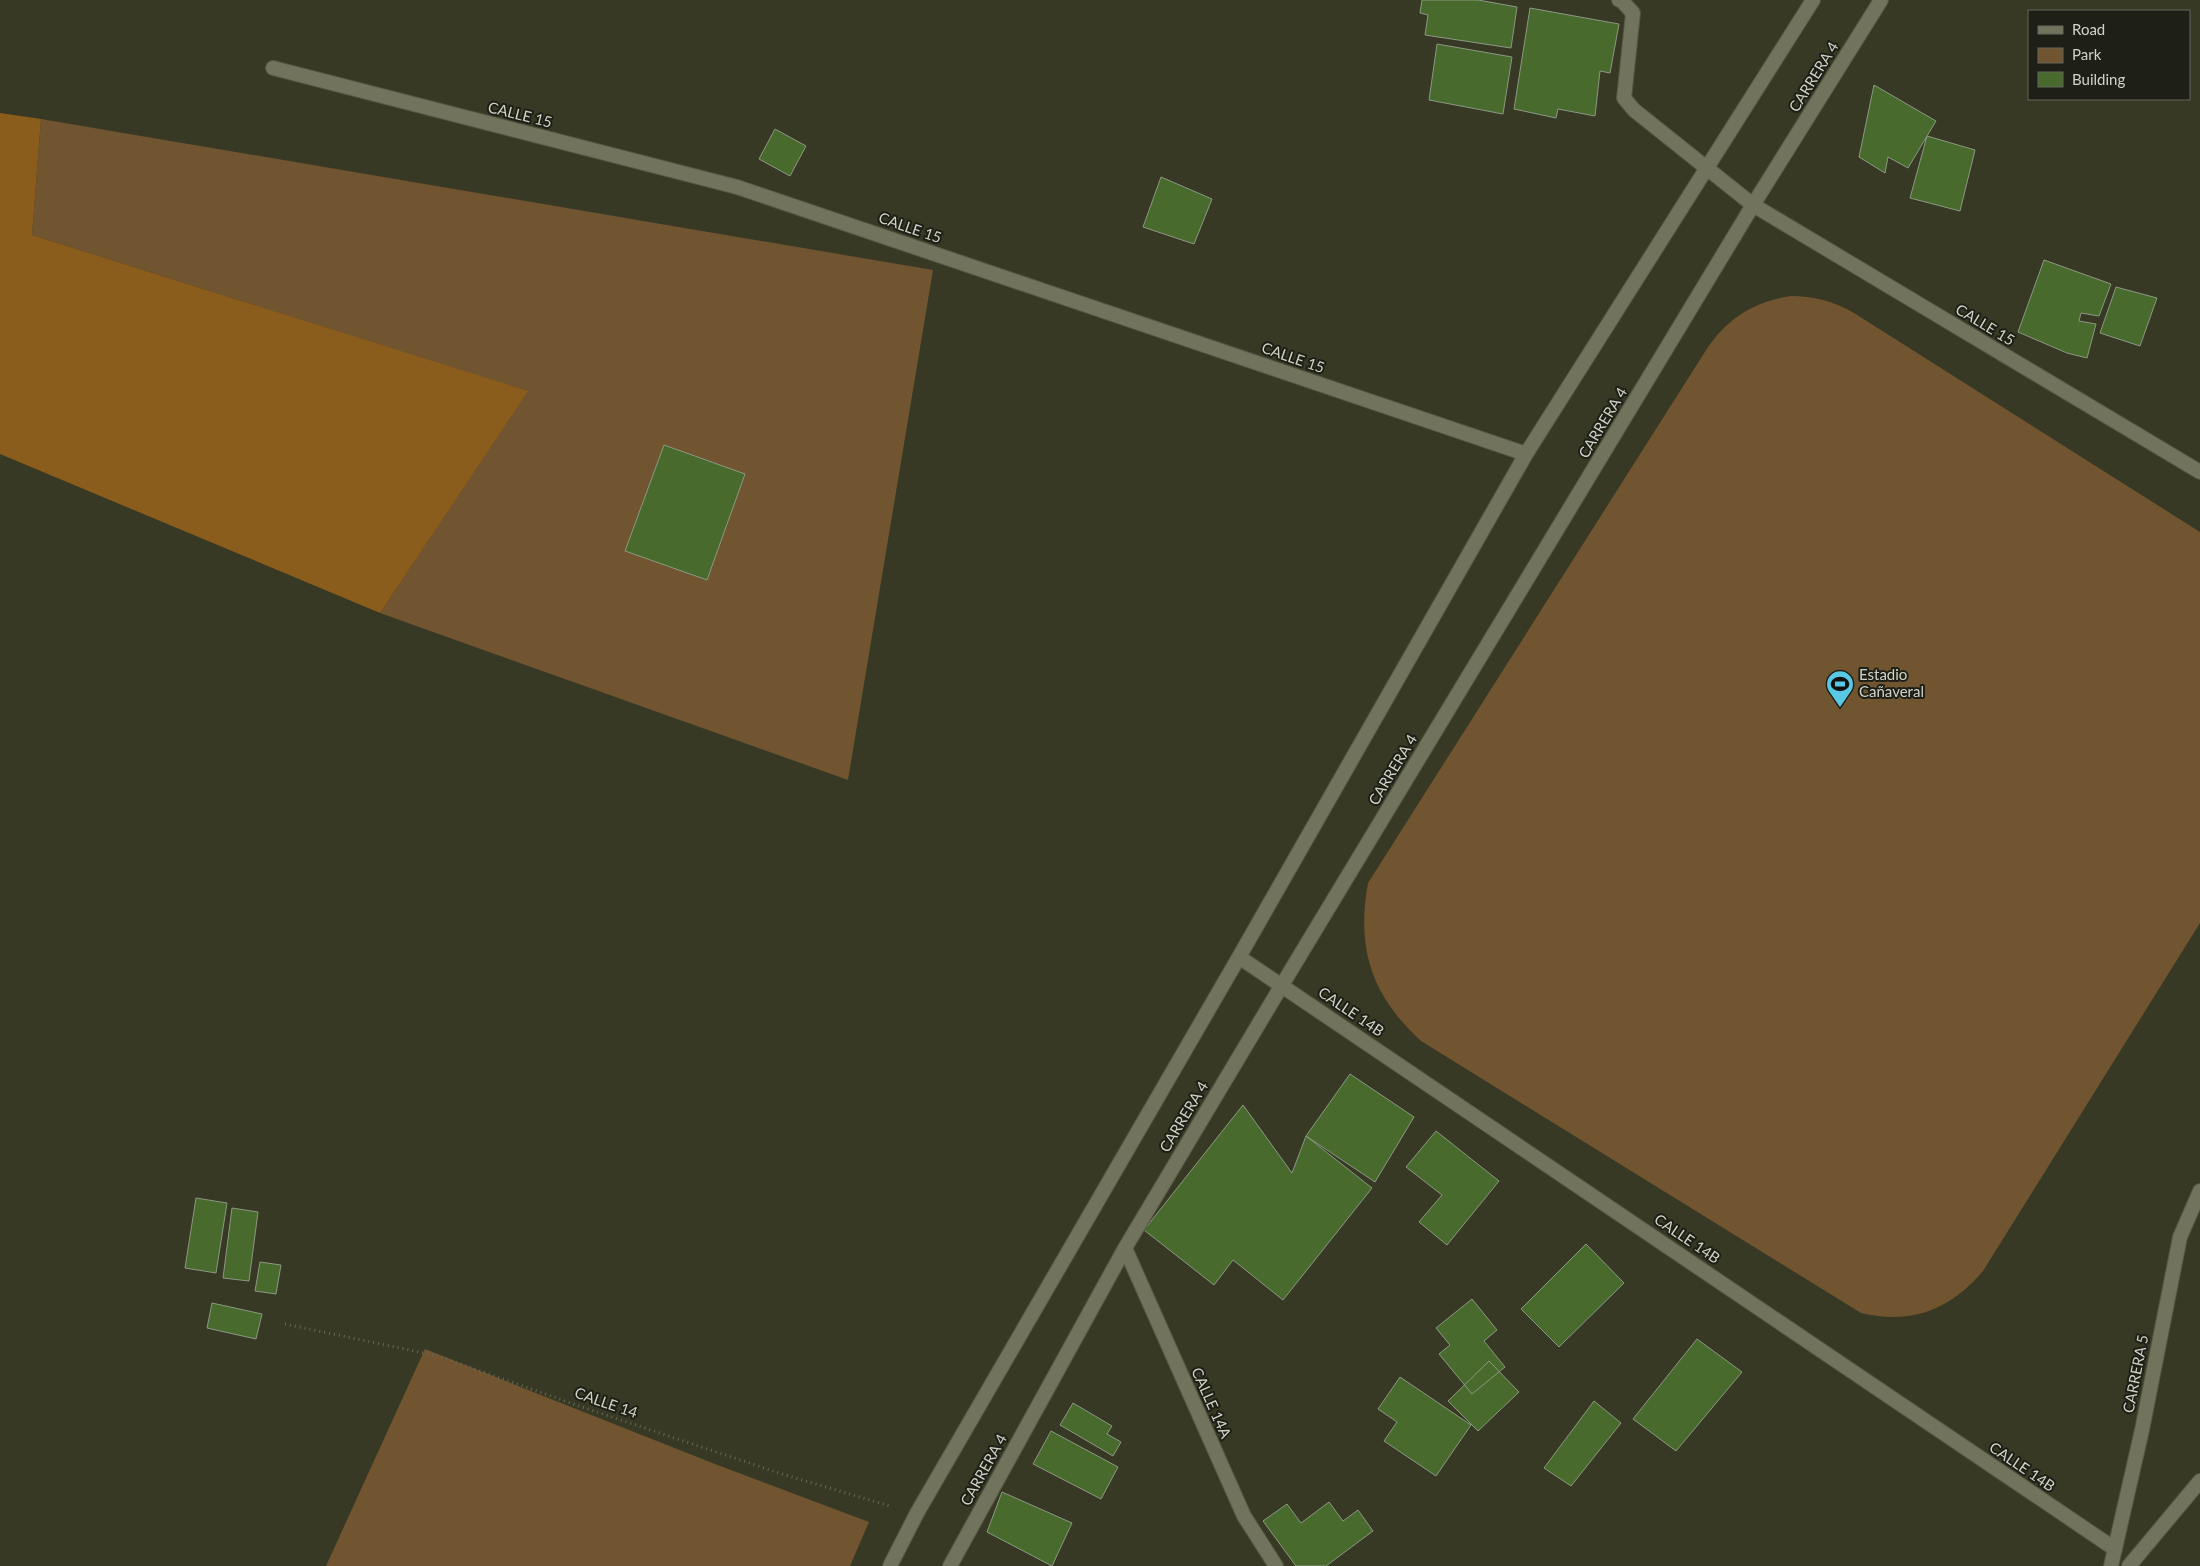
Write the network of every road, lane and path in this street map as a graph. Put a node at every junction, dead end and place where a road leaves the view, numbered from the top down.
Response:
1 (1619, 0) edge
2 (1813, 0) edge
3 (1881, 0) edge
4 (273, 68) dead end
5 (1707, 168) junction
6 (1753, 206) junction
7 (1526, 454) junction
8 (2200, 472) edge
9 (1239, 957) junction
10 (1282, 985) junction
11 (2200, 1191) edge
12 (1125, 1248) junction
13 (285, 1324) dead end
14 (2200, 1481) edge
15 (917, 1514) junction
16 (2115, 1549) junction
17 (890, 1566) edge
18 (950, 1566) edge
19 (1276, 1566) edge
20 (2111, 1566) edge
21 (2129, 1566) edge

1 - 5 street, CALLE 15
2 - 5 street
3 - 6 street, CARRERA 4
4 - 7 street, CALLE 15
5 - 6 street, CALLE 15
5 - 7 street
6 - 8 street, CALLE 15
6 - 10 street, CARRERA 4
7 - 9 street
9 - 10 street, CALLE 14B
9 - 15 street
10 - 12 street, CARRERA 4
10 - 16 street, CALLE 14B
11 - 16 street, CARRERA 5
12 - 18 street, CARRERA 4
12 - 19 street, CALLE 14A
13 - 15 path, CALLE 14
14 - 21 street
15 - 17 street
16 - 20 street, CARRERA 5

